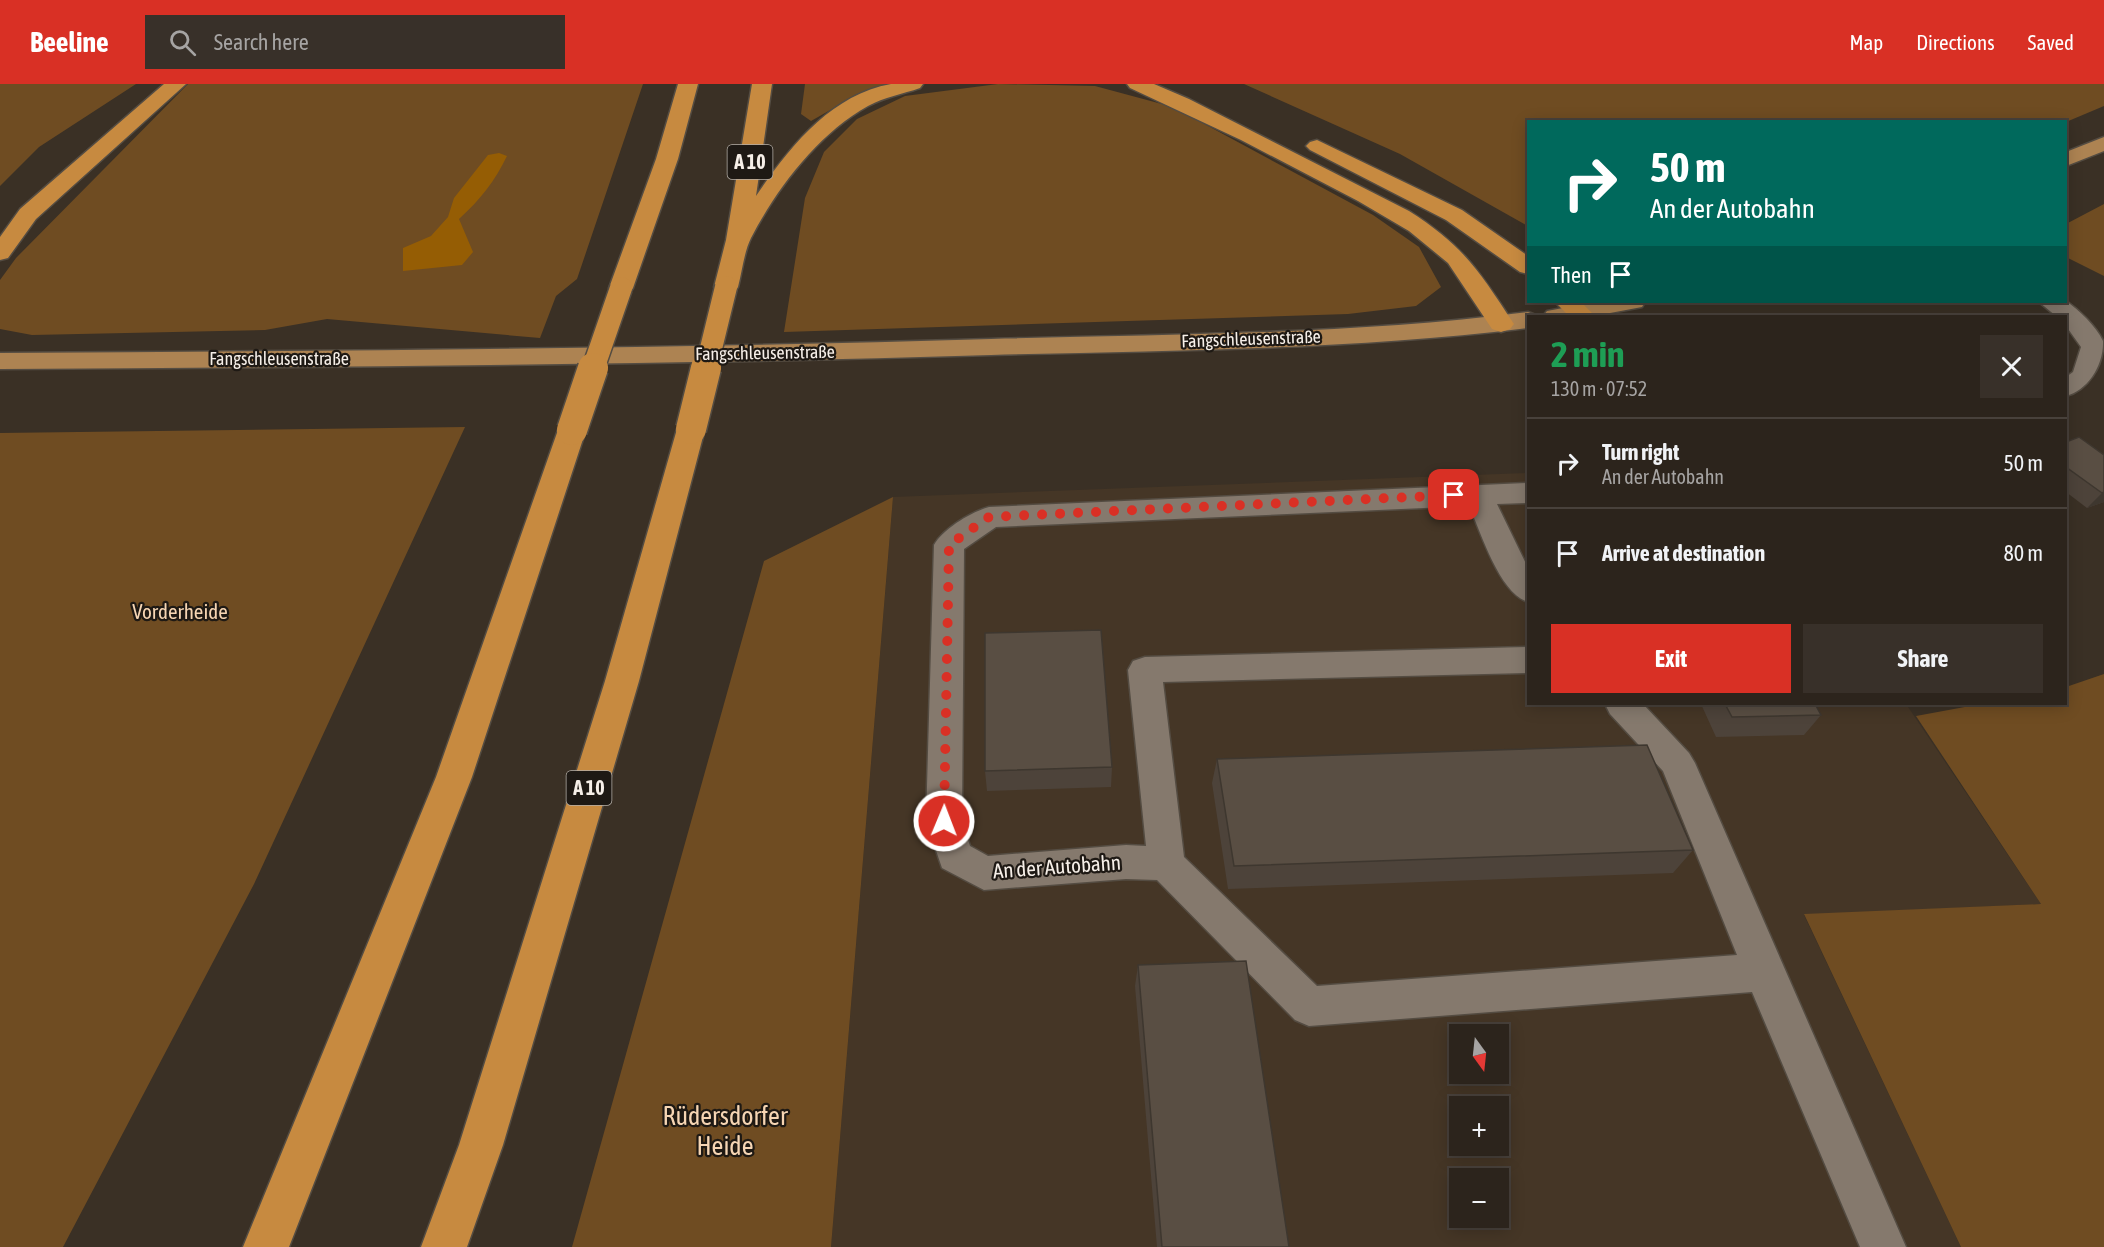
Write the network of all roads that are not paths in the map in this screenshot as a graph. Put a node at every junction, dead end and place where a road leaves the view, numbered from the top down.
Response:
1 (164, 84) edge
2 (176, 84) edge
3 (688, 84) edge
4 (762, 84) edge
5 (913, 84) edge
6 (1137, 84) edge
7 (665, 95) dead end
8 (1303, 139) dead end
9 (2104, 143) edge
10 (667, 159) junction
11 (2067, 160) edge
12 (0, 223) edge
13 (738, 240) junction
14 (0, 253) edge
15 (1527, 266) edge
16 (1625, 303) edge
17 (2052, 303) edge
18 (1568, 310) edge
19 (1527, 320) edge
20 (1501, 324) junction
21 (0, 361) edge
22 (2067, 387) edge
23 (1527, 493) edge
24 (1478, 494) junction
25 (1527, 589) edge
26 (1527, 660) edge
27 (1623, 705) edge
28 (1166, 864) junction
29 (1764, 972) junction
30 (266, 1247) edge
31 (444, 1247) edge
32 (1883, 1247) edge

1 - 12 highway
2 - 14 highway
3 - 10 highway
4 - 13 highway, A 10
5 - 13 highway
6 - 20 highway
7 - 10 highway
8 - 15 highway
9 - 11 main road
10 - 30 highway, bridge
13 - 31 highway, A 10, bridge
16 - 18 main road
17 - 22 street
19 - 20 main road, Fangschleusenstraße
20 - 21 main road, Fangschleusenstraße
23 - 24 street, An der Autobahn
24 - 25 street
24 - 28 street, An der Autobahn
26 - 28 street
27 - 29 street
28 - 29 street
29 - 32 street

